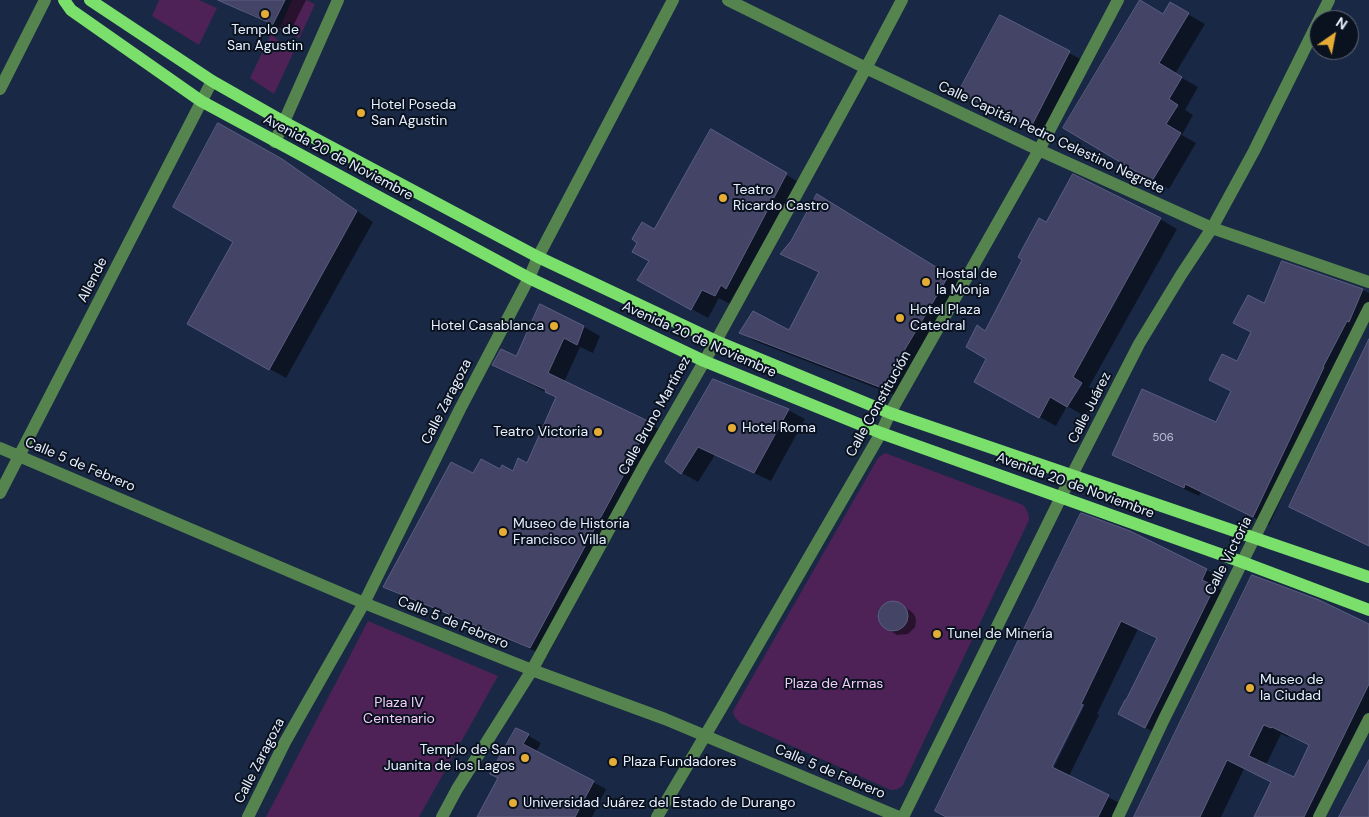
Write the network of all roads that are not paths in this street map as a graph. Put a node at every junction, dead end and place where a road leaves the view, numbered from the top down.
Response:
1 (45, 0) edge
2 (64, 0) edge
3 (90, 0) edge
4 (338, 0) edge
5 (673, 0) edge
6 (728, 0) edge
7 (902, 0) edge
8 (1118, 0) edge
9 (1309, 40) edge
10 (866, 68) junction
11 (212, 80) junction
12 (0, 89) edge
13 (201, 101) junction
14 (284, 122) junction
15 (275, 142) junction
16 (1039, 150) junction
17 (1212, 228) junction
18 (538, 257) junction
19 (529, 278) junction
20 (1369, 282) edge
21 (1369, 308) edge
22 (716, 341) junction
23 (704, 361) junction
24 (890, 413) junction
25 (881, 433) junction
26 (0, 448) edge
27 (19, 455) junction
28 (1072, 475) junction
29 (0, 493) edge
30 (1062, 497) junction
31 (1255, 538) junction
32 (1242, 562) junction
33 (1369, 577) edge
34 (364, 603) junction
35 (1369, 610) edge
36 (532, 670) junction
37 (1369, 719) edge
38 (706, 736) junction
39 (248, 817) edge
40 (442, 817) edge
41 (657, 817) edge
42 (898, 817) edge
43 (903, 817) edge
44 (1118, 817) edge
45 (1319, 817) edge

1 - 12 street
2 - 13 main road, Avenida 20 de Noviembre
3 - 11 main road, Avenida 20 de Noviembre
4 - 14 street
5 - 18 street, Calle Zaragoza
6 - 10 street, Calle Capitán Pedro Celestino Negrete
7 - 10 street, Calle Bruno Martínez
8 - 16 street, Calle Constitución
9 - 17 street, Calle Juárez
10 - 16 street, Calle Capitán Pedro Celestino Negrete
10 - 22 street, Calle Bruno Martínez
11 - 13 street, Allende
11 - 14 main road, Avenida 20 de Noviembre
13 - 15 main road, Avenida 20 de Noviembre
13 - 27 street, Allende
14 - 15 street
14 - 18 main road, Avenida 20 de Noviembre
15 - 19 main road, Avenida 20 de Noviembre
16 - 17 street, Calle Capitán Pedro Celestino Negrete
16 - 24 street, Calle Constitución
17 - 20 street, Calle Capitán Pedro Celestino Negrete
17 - 28 street, Calle Juárez
18 - 19 street, Calle Zaragoza
18 - 22 main road, Avenida 20 de Noviembre
19 - 23 main road, Avenida 20 de Noviembre
19 - 34 street, Calle Zaragoza
21 - 31 street, Calle Victoria
22 - 23 street, Calle Bruno Martínez
22 - 24 main road, Avenida 20 de Noviembre
23 - 25 main road, Avenida 20 de Noviembre
23 - 36 street, Calle Bruno Martínez
24 - 25 street, Calle Constitución
24 - 28 main road, Avenida 20 de Noviembre
25 - 30 main road, Avenida 20 de Noviembre
25 - 38 street, Calle Constitución
26 - 27 street, Calle 5 de Febrero
27 - 29 street, Allende
27 - 34 street, Calle 5 de Febrero
28 - 30 street, Calle Juárez
28 - 31 main road, Avenida 20 de Noviembre
30 - 32 main road, Avenida 20 de Noviembre
30 - 43 street, Calle Juárez
31 - 32 street, Calle Victoria
31 - 33 main road, Avenida 20 de Noviembre
32 - 35 main road, Avenida 20 de Noviembre
32 - 44 street, Calle Victoria
34 - 36 street, Calle 5 de Febrero
34 - 39 street, Calle Zaragoza
36 - 38 street, Calle 5 de Febrero
36 - 40 street, Calle Bruno Martínez
37 - 45 street
38 - 41 street, Calle Constitución
38 - 42 street, Calle 5 de Febrero

